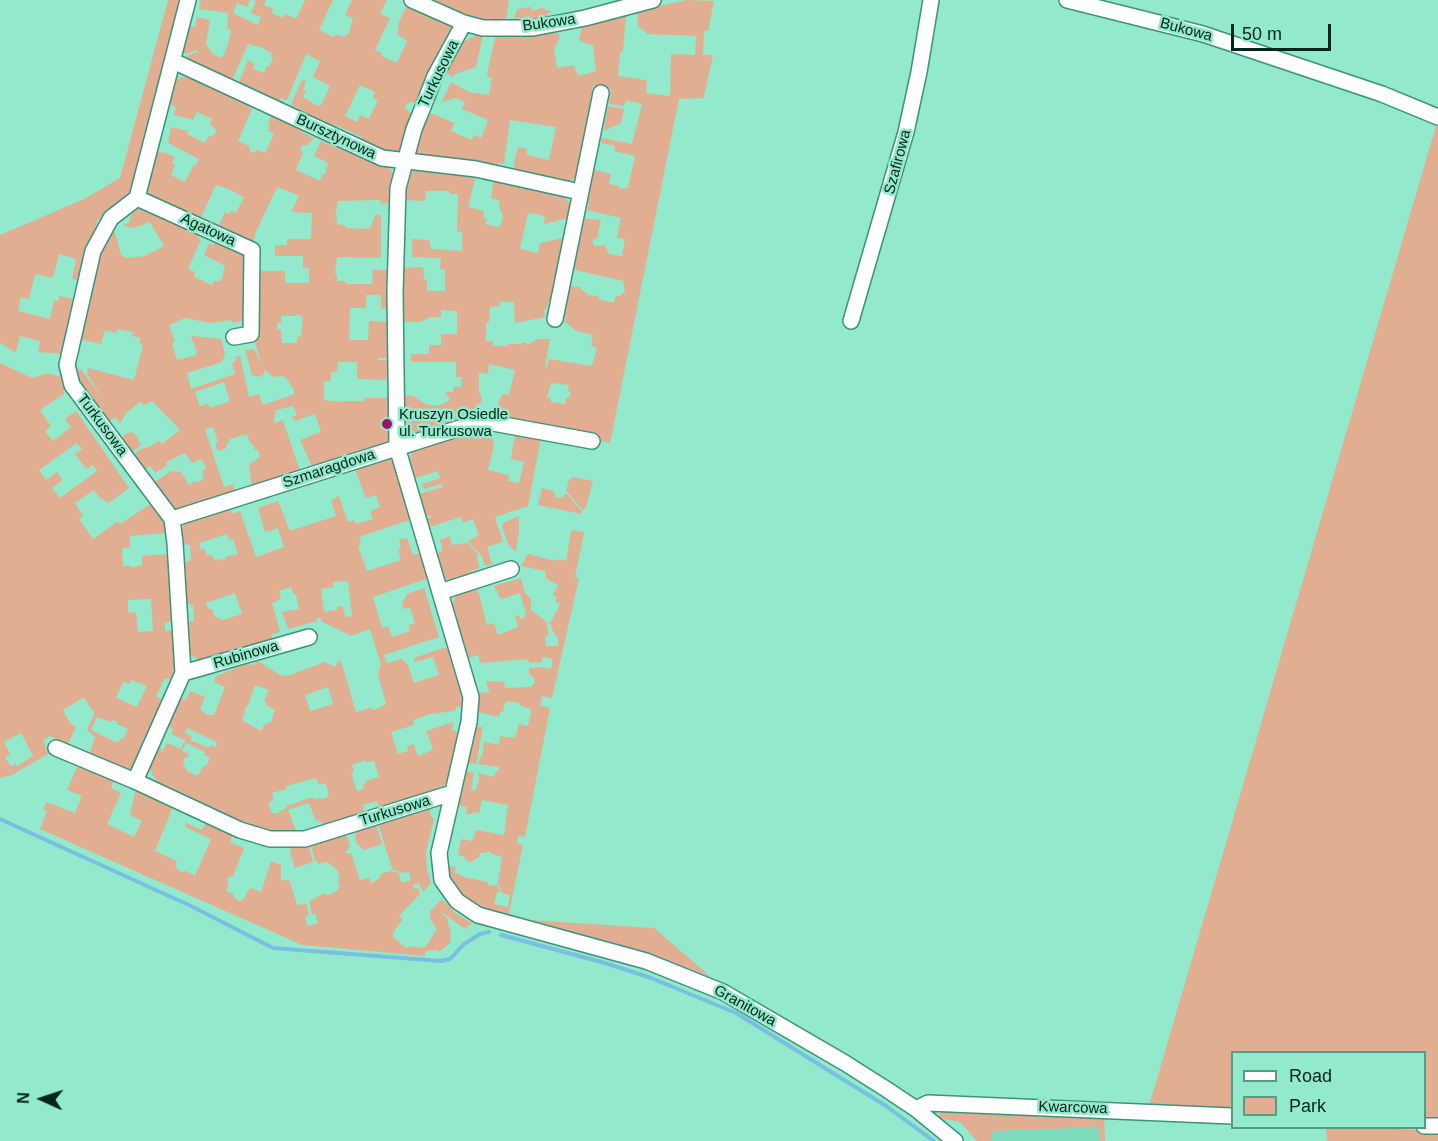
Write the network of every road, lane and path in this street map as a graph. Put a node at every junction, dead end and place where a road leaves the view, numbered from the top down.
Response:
1 (188, 0) edge
2 (412, 0) edge
3 (653, 0) edge
4 (931, 0) edge
5 (1067, 0) edge
6 (464, 23) junction
7 (173, 61) junction
8 (601, 93) dead end
9 (1438, 117) edge
10 (404, 162) junction
11 (580, 192) junction
12 (137, 198) junction
13 (555, 319) dead end
14 (851, 321) dead end
15 (234, 337) dead end
16 (592, 441) dead end
17 (397, 447) junction
18 (172, 519) junction
19 (511, 569) dead end
20 (440, 592) junction
21 (309, 638) dead end
22 (183, 673) junction
23 (56, 748) dead end
24 (135, 781) junction
25 (452, 793) junction
26 (509, 924) joint
27 (916, 1109) junction
28 (1231, 1116) edge
29 (955, 1141) edge

1 - 7 street
2 - 6 street, Bukowa
3 - 6 street, Bukowa
4 - 14 street, Szafirowa
5 - 9 street, Bukowa
6 - 10 street, Turkusowa
7 - 10 street, Bursztynowa
7 - 12 street
8 - 11 street
10 - 11 street, Bursztynowa
10 - 17 street, Turkusowa
11 - 13 street
12 - 15 street, Agatowa
12 - 18 street, Turkusowa
16 - 17 street, Szmaragdowa
17 - 18 street, Szmaragdowa
17 - 20 street, Turkusowa
18 - 22 street
19 - 20 street
20 - 25 street, Turkusowa
21 - 22 street, Rubinowa
22 - 24 street
23 - 24 street, Turkusowa
24 - 25 street, Turkusowa
25 - 26 street, Turkusowa
26 - 27 street, Granitowa
27 - 28 street, Kwarcowa
27 - 29 street, Granitowa

